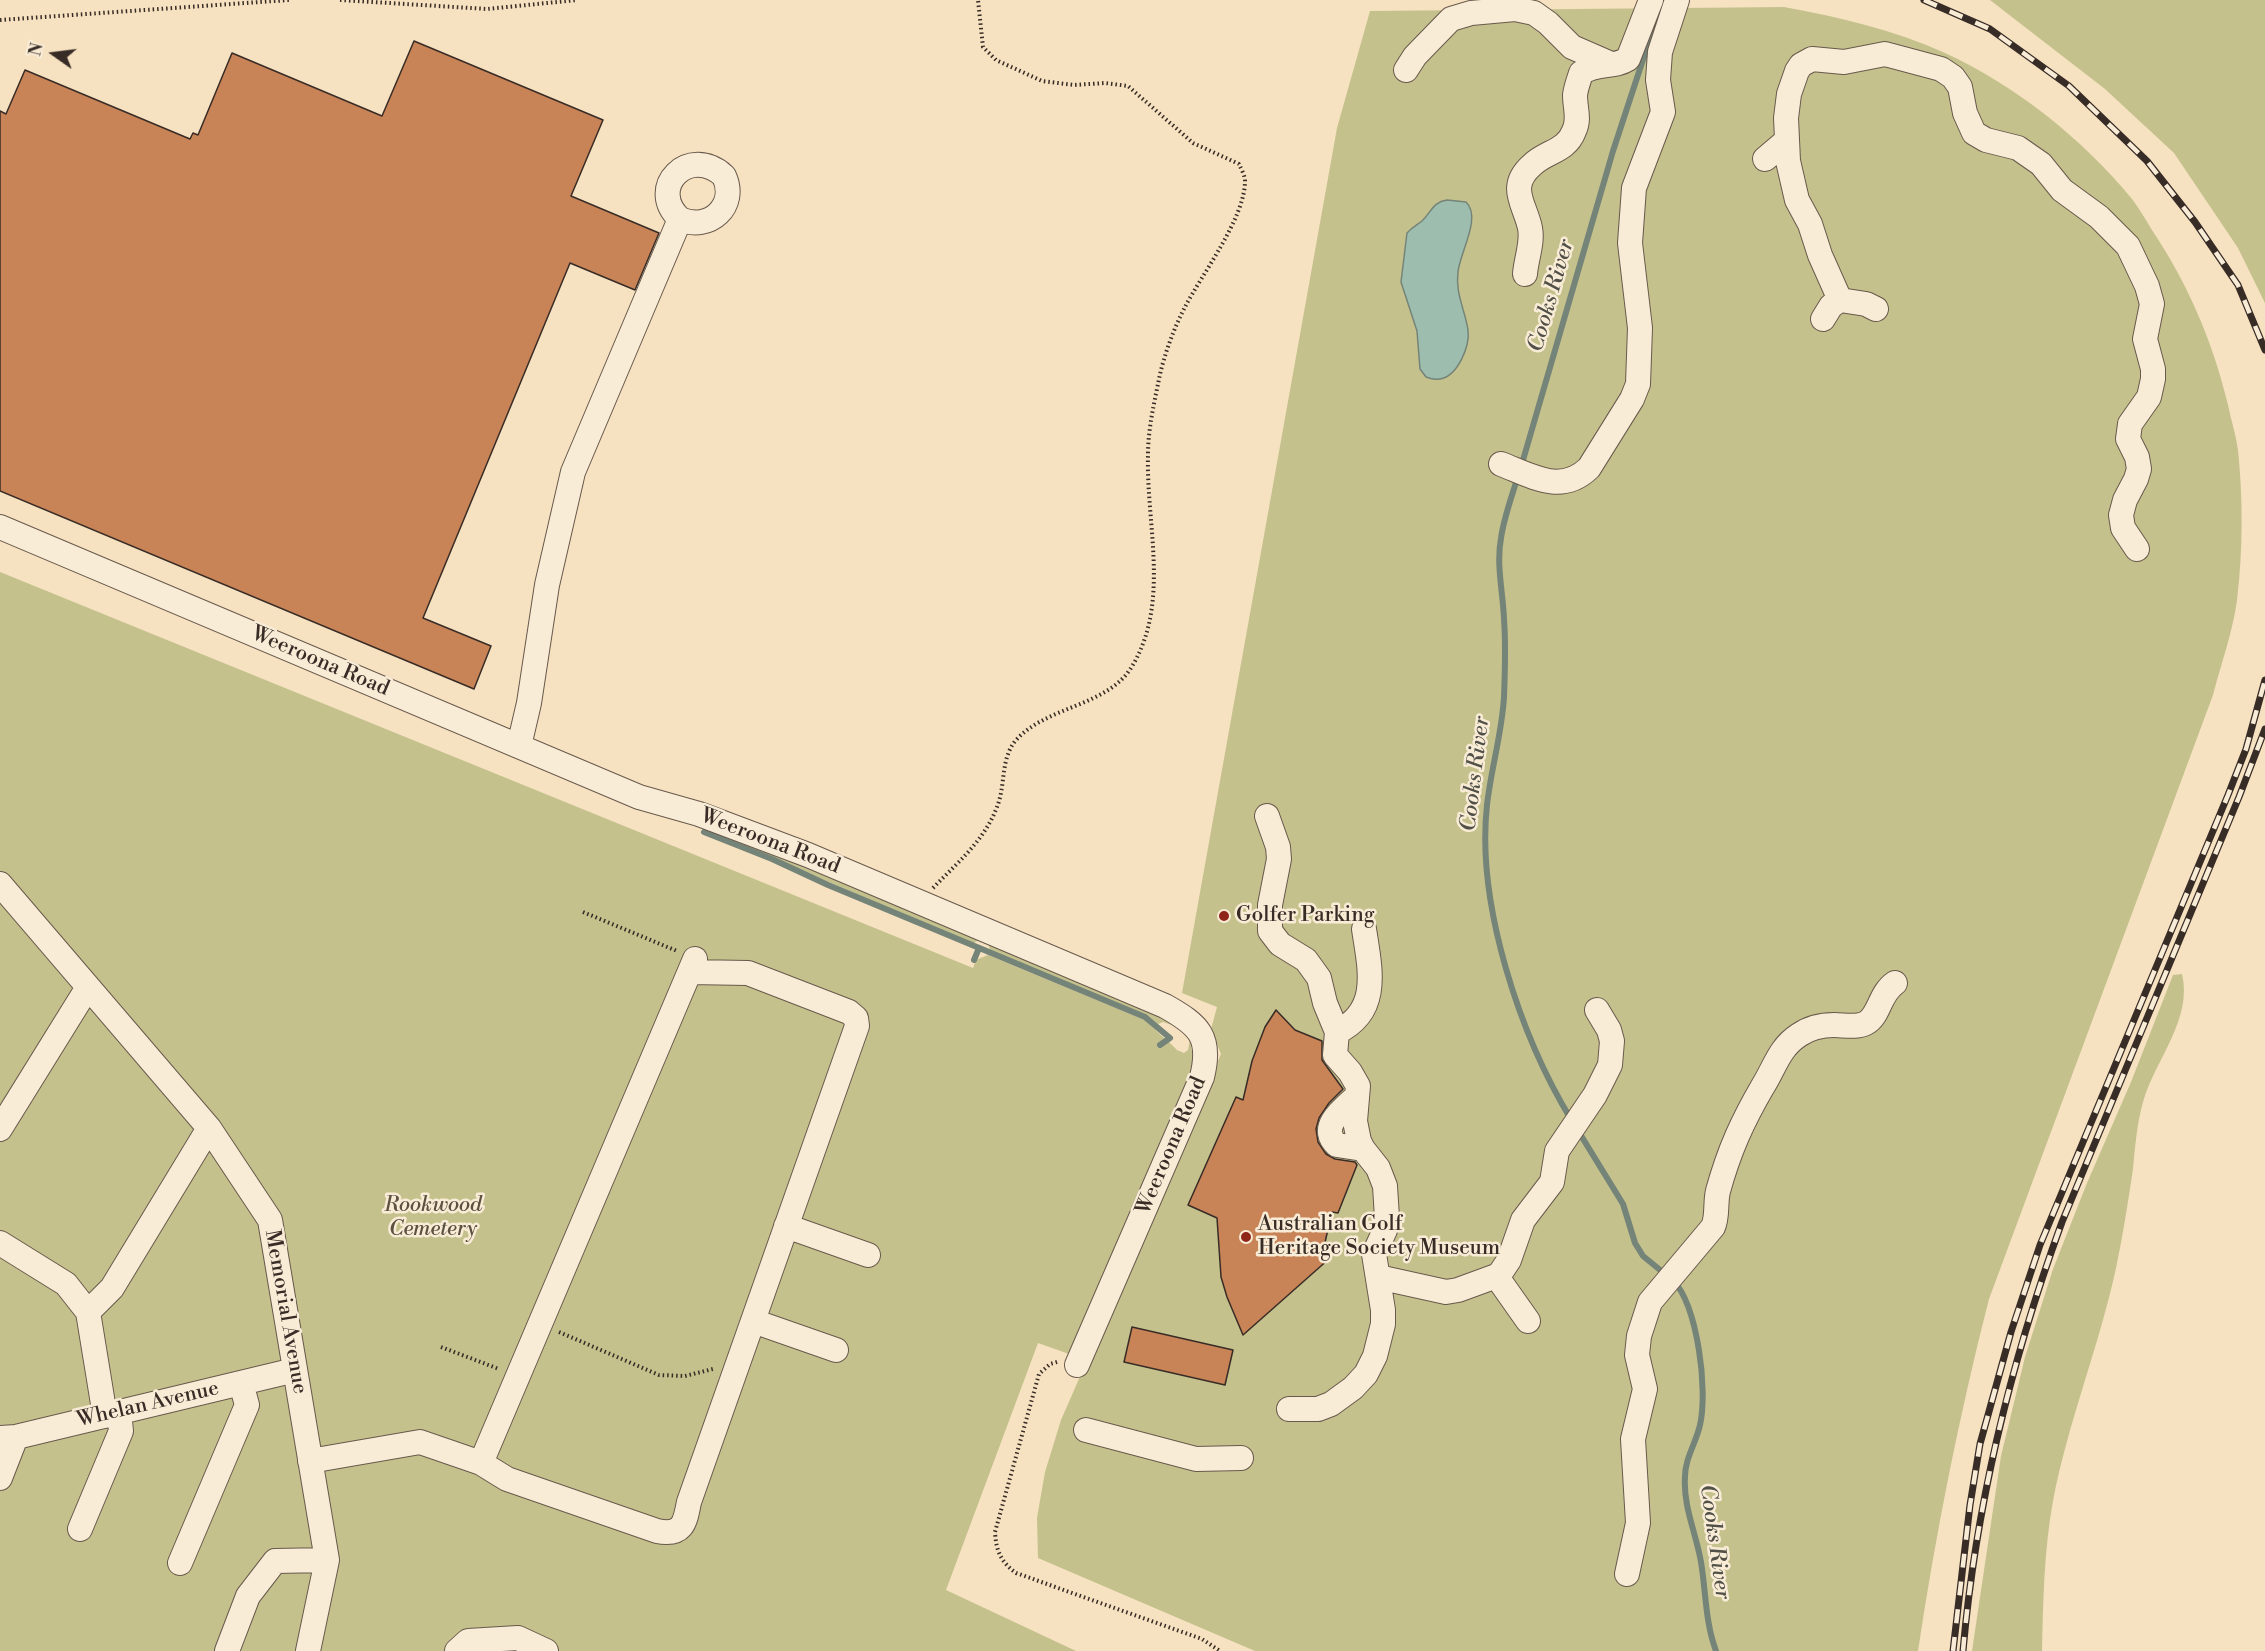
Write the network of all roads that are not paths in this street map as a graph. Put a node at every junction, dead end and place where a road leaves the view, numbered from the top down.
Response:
1 (1651, 0) edge
2 (1677, 0) edge
3 (1611, 64) junction
4 (1406, 70) dead end
5 (1785, 142) junction
6 (1765, 159) dead end
7 (680, 219) dead end
8 (1525, 274) dead end
9 (1840, 300) junction
10 (1876, 309) dead end
11 (1823, 319) dead end
12 (1501, 464) dead end
13 (0, 527) edge
14 (2137, 549) dead end
15 (519, 746) junction
16 (1267, 816) dead end
17 (0, 884) edge
18 (1364, 928) dead end
19 (1894, 983) dead end
20 (88, 987) junction
21 (1597, 1010) dead end
22 (1337, 1032) junction
23 (209, 1128) junction
24 (0, 1129) edge
25 (786, 1226) junction
26 (0, 1243) edge
27 (868, 1255) dead end
28 (1378, 1277) junction
29 (1497, 1277) junction
30 (88, 1312) junction
31 (753, 1321) junction
32 (1528, 1321) dead end
33 (836, 1350) dead end
34 (1077, 1365) road end
35 (295, 1370) junction
36 (242, 1383) junction
37 (1289, 1409) dead end
38 (112, 1414) junction
39 (1086, 1430) dead end
40 (8, 1438) edge
41 (1240, 1458) dead end
42 (310, 1461) junction
43 (481, 1463) junction
44 (0, 1478) edge
45 (80, 1530) dead end
46 (327, 1560) junction
47 (180, 1563) dead end
48 (1627, 1574) dead end
49 (227, 1651) edge
50 (308, 1651) edge
51 (457, 1651) edge
52 (546, 1651) edge

1 - 3 street
2 - 12 street
3 - 4 street
3 - 8 street
5 - 6 street
5 - 9 street
5 - 14 street
7 - 15 street
9 - 10 street
9 - 11 street
13 - 15 street, Weeroona Road
15 - 34 street, Weeroona Road
16 - 22 street
17 - 20 street, Memorial Avenue
18 - 22 street
19 - 48 street
20 - 23 street, Memorial Avenue
20 - 24 street
21 - 29 street
22 - 28 street
23 - 30 street
23 - 35 street, Memorial Avenue
25 - 27 street
25 - 31 street
25 - 43 street
26 - 30 street
28 - 29 street
28 - 37 street
29 - 32 street
30 - 38 street
31 - 33 street
31 - 43 street
35 - 36 street, Whelan Avenue
35 - 42 street, Memorial Avenue
36 - 38 street, Whelan Avenue
36 - 47 street
38 - 40 street, Whelan Avenue
38 - 45 street
39 - 41 street
40 - 44 street
42 - 43 street
42 - 46 street, Memorial Avenue
46 - 49 street
46 - 50 street, Memorial Avenue
51 - 52 street

